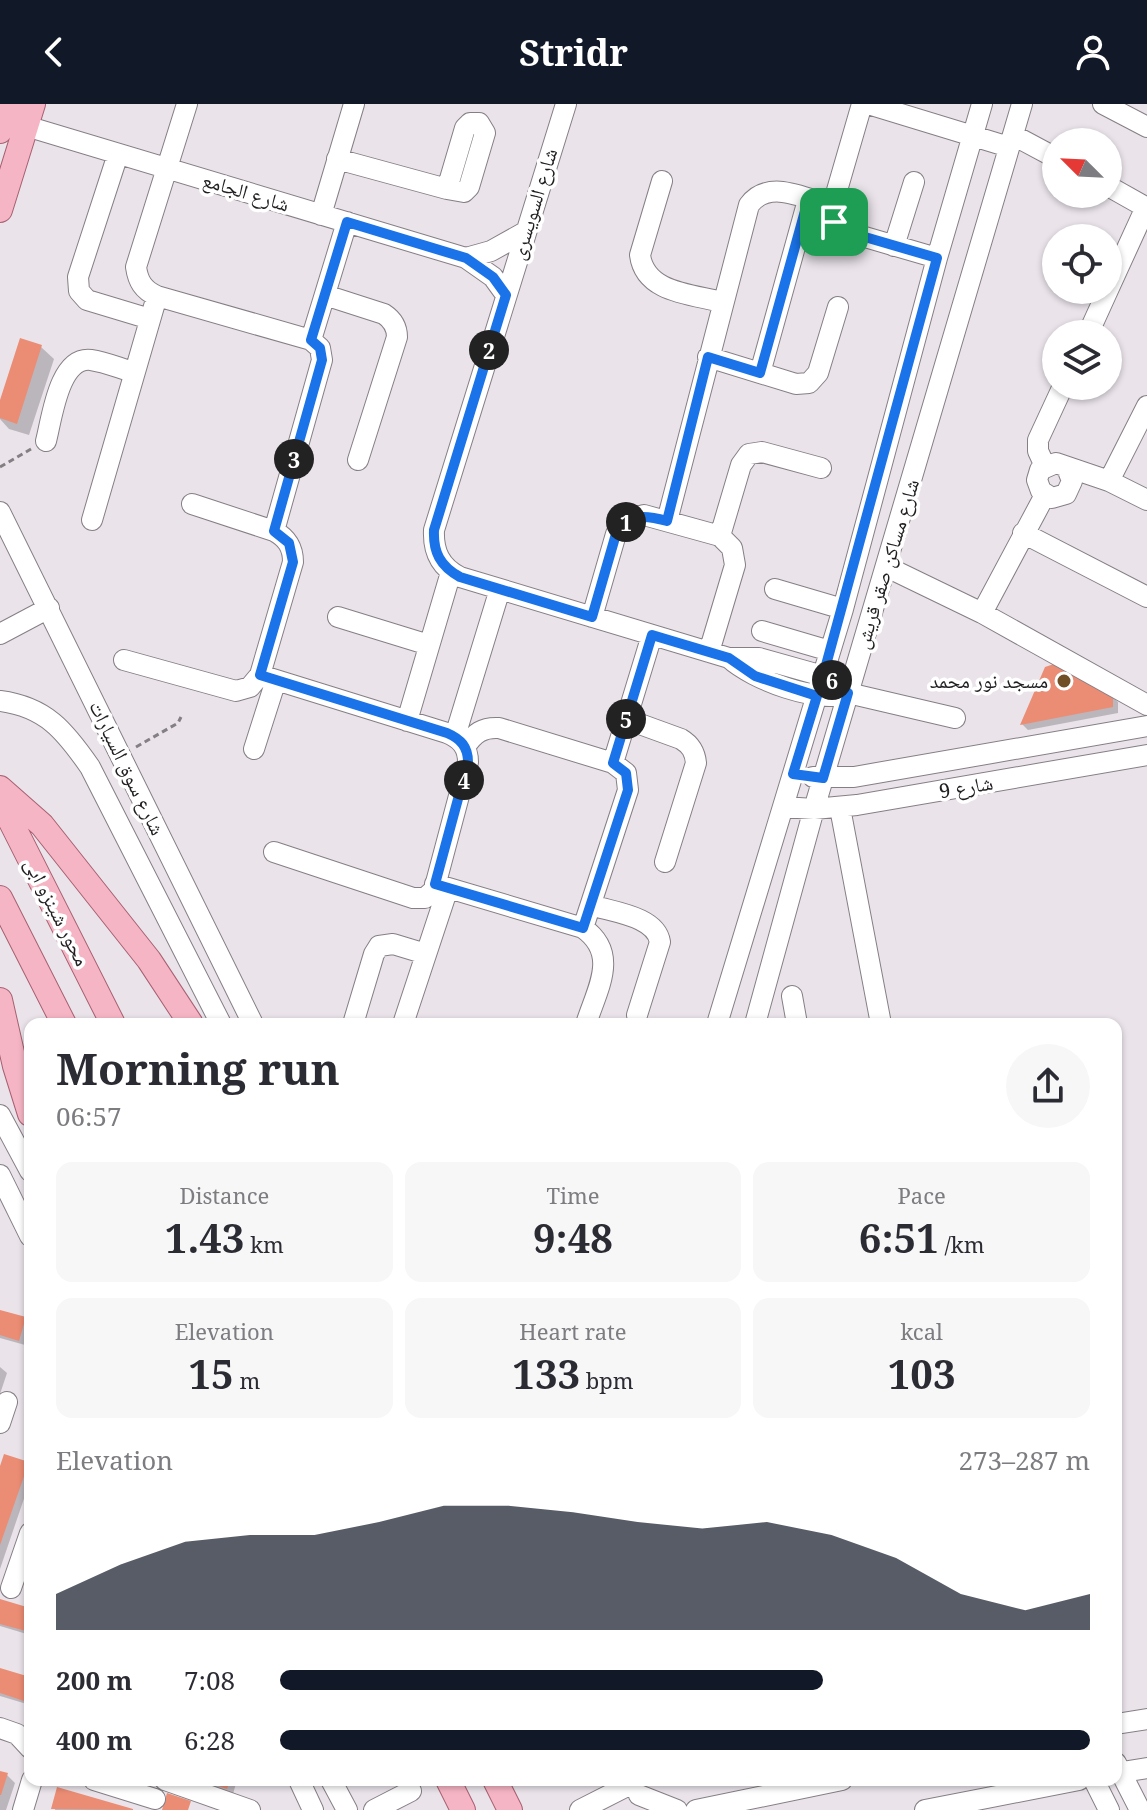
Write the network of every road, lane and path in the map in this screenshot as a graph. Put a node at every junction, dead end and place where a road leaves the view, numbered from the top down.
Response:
1 (9, 104) edge
2 (187, 104) edge
3 (354, 104) edge
4 (566, 104) edge
5 (982, 104) edge
6 (1022, 104) edge
7 (1103, 104) edge
8 (875, 105) edge
9 (29, 115) edge
10 (1147, 127) edge
11 (0, 131) edge
12 (972, 136) junction
13 (1011, 141) junction
14 (1042, 153) edge
15 (118, 154) junction
16 (337, 159) junction
17 (166, 168) junction
18 (662, 181) dead end
19 (914, 182) dead end
20 (447, 189) dead end
21 (1122, 194) edge
22 (808, 200) junction
23 (832, 206) junction
24 (1147, 207) edge
25 (0, 210) edge
26 (321, 215) junction
27 (347, 222) junction
28 (525, 232) junction
29 (894, 246) junction
30 (466, 258) junction
31 (937, 258) junction
32 (1122, 260) edge
33 (325, 295) junction
34 (506, 295) junction
35 (157, 296) junction
36 (722, 302) junction
37 (838, 307) dead end
38 (150, 319) junction
39 (311, 340) junction
40 (708, 357) junction
41 (133, 372) junction
42 (760, 373) junction
43 (1057, 400) edge
44 (1147, 406) edge
45 (46, 441) joint
46 (358, 460) dead end
47 (1045, 466) junction
48 (0, 467) edge
49 (821, 468) dead end
50 (1067, 468) junction
51 (1109, 481) junction
52 (1045, 495) junction
53 (1147, 500) edge
54 (192, 504) dead end
55 (0, 513) edge
56 (92, 520) dead end
57 (667, 521) junction
58 (274, 531) junction
59 (1023, 533) junction
60 (720, 536) junction
61 (887, 567) junction
62 (451, 572) junction
63 (500, 589) junction
64 (775, 589) dead end
65 (1147, 597) edge
66 (49, 608) junction
67 (843, 609) junction
68 (982, 613) junction
69 (338, 617) dead end
70 (592, 617) junction
71 (762, 631) dead end
72 (0, 634) edge
73 (652, 635) junction
74 (429, 645) junction
75 (830, 651) junction
76 (719, 655) junction
77 (124, 660) dead end
78 (268, 677) junction
79 (820, 686) junction
80 (848, 693) junction
81 (0, 701) edge
82 (1147, 705) edge
83 (181, 717) dead end
84 (955, 718) dead end
85 (626, 719) junction
86 (407, 721) junction
87 (1147, 726) edge
88 (460, 742) junction
89 (254, 749) dead end
90 (1147, 755) edge
91 (120, 756) junction
92 (613, 763) junction
93 (793, 774) junction
94 (823, 778) junction
95 (0, 788) edge
96 (0, 800) edge
97 (783, 807) junction
98 (840, 808) junction
99 (814, 809) junction
100 (274, 852) dead end
101 (665, 862) dead end
102 (442, 886) junction
103 (0, 898) edge
104 (591, 905) junction
105 (583, 928) junction
106 (426, 954) junction
107 (792, 996) dead end
108 (0, 1000) edge
109 (637, 1015) dead end
110 (61, 1018) edge
111 (110, 1018) edge
112 (187, 1018) edge
113 (218, 1018) edge
114 (250, 1018) edge
115 (355, 1018) edge
116 (405, 1018) edge
117 (588, 1018) edge
118 (719, 1018) edge
119 (757, 1018) edge
120 (796, 1018) edge
121 (880, 1018) edge
122 (24, 1095) edge
123 (0, 1115) edge
124 (24, 1160) edge
125 (0, 1175) edge
126 (24, 1224) edge
127 (7, 1402) dead end
128 (0, 1423) edge
129 (24, 1554) edge
130 (14, 1589) edge
131 (1147, 1719) edge
132 (1122, 1723) edge
133 (0, 1728) edge
134 (24, 1742) edge
135 (1147, 1768) edge
136 (1122, 1769) edge
137 (1122, 1776) edge
138 (30, 1786) edge
139 (126, 1786) edge
140 (302, 1786) edge
141 (335, 1786) edge
142 (451, 1786) edge
143 (498, 1786) edge
144 (816, 1786) edge
145 (1048, 1786) edge
146 (1097, 1786) edge
147 (411, 1791) dead end
148 (158, 1792) edge
149 (637, 1792) edge
150 (719, 1808) edge
151 (23, 1810) edge
152 (250, 1810) edge
153 (313, 1810) edge
154 (347, 1810) edge
155 (374, 1810) edge
156 (463, 1810) edge
157 (510, 1810) edge
158 (580, 1810) edge
159 (677, 1810) edge
160 (696, 1810) edge
161 (925, 1810) edge
162 (1109, 1810) edge
163 (1140, 1810) edge

1 - 11 main road
2 - 17 street
3 - 16 street
4 - 28 street, شارع السويسرى
5 - 12 street, شارع مساكن صقر قريش
6 - 13 street, شارع مساكن صقر قريش
7 - 10 street
8 - 12 street
8 - 23 street
9 - 15 street, شارع الجامع
9 - 25 main road
12 - 13 street
12 - 31 street, شارع مساكن صقر قريش
13 - 14 street
13 - 61 street, شارع مساكن صقر قريش
15 - 17 street, شارع الجامع
15 - 38 street
16 - 20 street
16 - 26 street
17 - 26 street, شارع الجامع
17 - 35 street
18 - 36 street
19 - 29 street
21 - 24 street
22 - 23 street
22 - 36 street
22 - 42 street
23 - 29 street
24 - 32 street
26 - 27 street, شارع الجامع
27 - 30 street, شارع الجامع
27 - 33 street
28 - 30 street
28 - 34 street, شارع السويسرى
29 - 31 street
30 - 34 street, شارع الجامع
31 - 67 street, شارع مساكن صقر قريش
33 - 39 street
33 - 46 street
34 - 62 street, شارع السويسرى
35 - 38 street
35 - 39 street
36 - 40 street
37 - 42 street
38 - 41 street
39 - 58 street
40 - 42 street
40 - 57 street
41 - 45 street
41 - 56 street
43 - 47 street
44 - 51 street
45 - 48 path
47 - 50 street
47 - 52 street
49 - 60 street
50 - 51 street
50 - 52 street
51 - 53 street
52 - 59 street
54 - 58 street
55 - 66 street, شارع سوق السيارات
57 - 60 street
57 - 70 street
58 - 78 street
59 - 65 street
59 - 68 street
60 - 76 street
61 - 68 street
61 - 80 street, شارع مساكن صقر قريش
62 - 63 street
62 - 74 street
63 - 70 street
63 - 88 street
64 - 67 street
66 - 72 street
66 - 91 street, شارع سوق السيارات
67 - 75 street, شارع مساكن صقر قريش
68 - 82 street
69 - 74 street
70 - 73 street
71 - 75 street
73 - 76 street
73 - 85 street
74 - 86 street
75 - 79 street, شارع مساكن صقر قريش
76 - 79 street
77 - 78 street
78 - 86 street
78 - 89 street
79 - 80 street
79 - 93 street, شارع مساكن صقر قريش
80 - 84 street
80 - 94 street, شارع مساكن صقر قريش
81 - 113 street
83 - 91 path
85 - 92 street
85 - 101 street
86 - 88 street
87 - 94 street, شارع 9
88 - 92 street
88 - 102 street
90 - 98 street, شارع 9
91 - 114 street, شارع سوق السيارات
92 - 104 street
93 - 94 street, شارع 9
93 - 97 street, شارع مساكن صقر قريش
94 - 99 street, شارع مساكن صقر قريش
95 - 112 main road
96 - 111 main road, محور شينزو ابى
97 - 99 street, شارع 9
97 - 118 street, شارع مساكن صقر قريش
98 - 99 street, شارع 9
98 - 121 street
99 - 119 street, شارع مساكن صقر قريش
100 - 102 street
102 - 105 street
102 - 106 street
103 - 110 main road
104 - 105 street
104 - 109 street
105 - 117 street
106 - 115 street
106 - 116 street
107 - 120 street
108 - 122 main road
123 - 124 street
125 - 126 street
127 - 128 street
129 - 130 street
131 - 132 street
133 - 134 street
135 - 136 street
137 - 163 street
138 - 151 street
139 - 148 street
140 - 153 street
141 - 154 street
142 - 156 main road
143 - 157 main road
144 - 150 street
145 - 161 street
146 - 162 street
147 - 155 street
148 - 152 street
149 - 158 street
149 - 159 street
150 - 160 street

